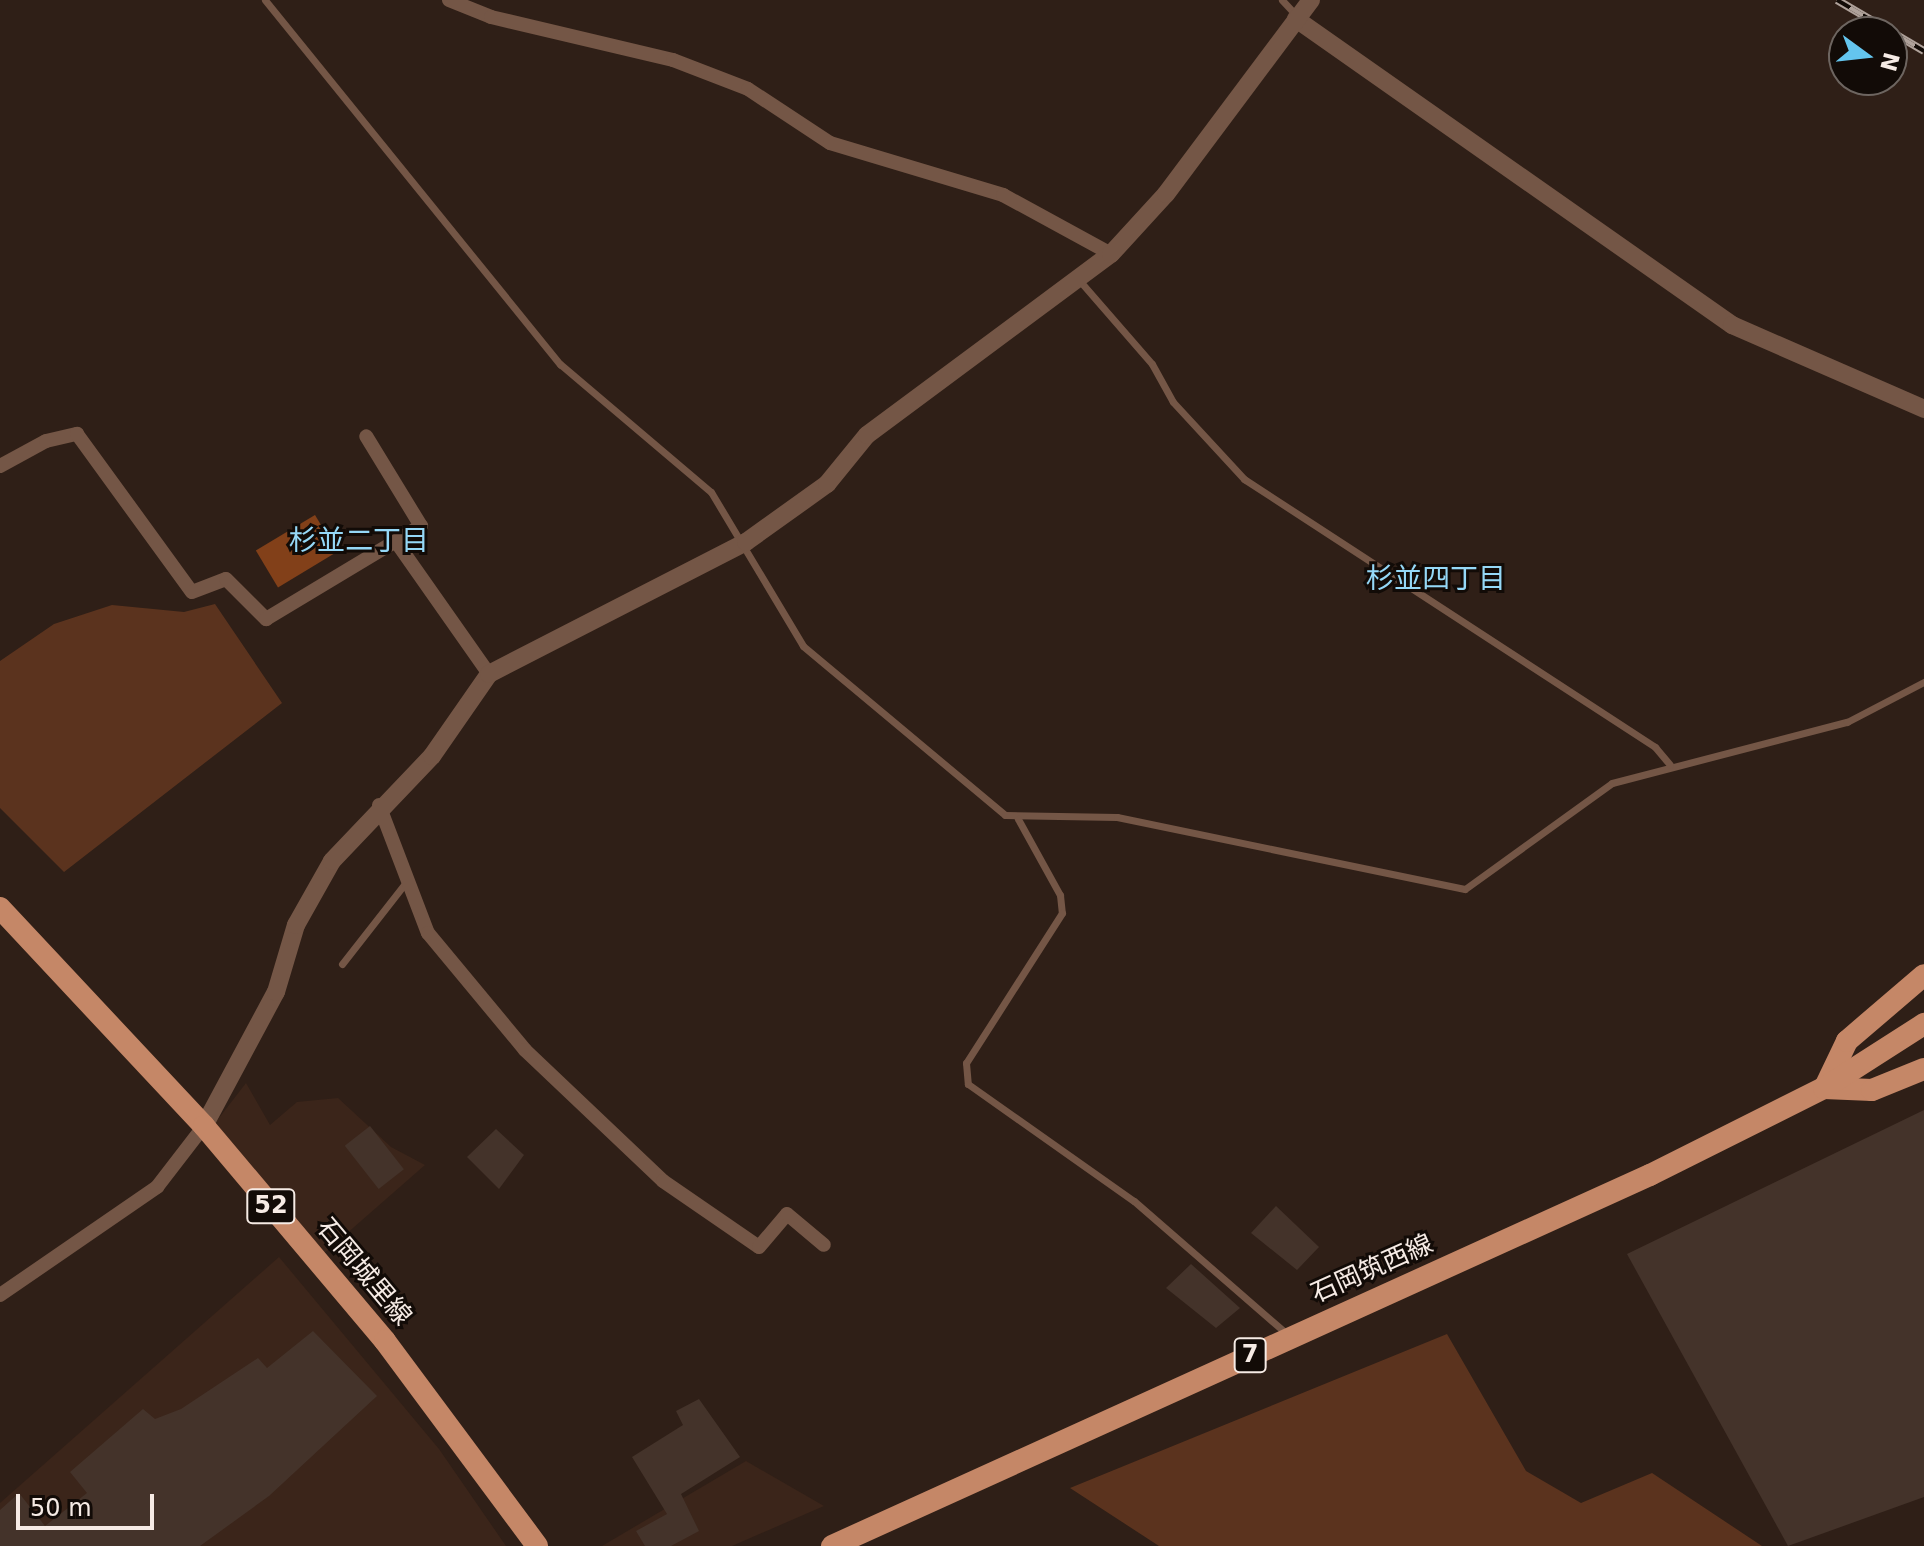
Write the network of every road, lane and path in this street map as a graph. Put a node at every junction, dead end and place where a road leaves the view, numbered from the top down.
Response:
1 (265, 0) edge
2 (449, 0) edge
3 (1282, 0) edge
4 (1311, 0) edge
5 (1297, 17) junction
6 (1111, 254) junction
7 (1078, 279) junction
8 (1924, 409) edge
9 (366, 436) dead end
10 (0, 466) edge
11 (746, 542) junction
12 (397, 543) junction
13 (489, 674) junction
14 (1924, 682) edge
15 (1670, 765) junction
16 (379, 805) junction
17 (1018, 819) junction
18 (406, 882) junction
19 (0, 908) edge
20 (342, 964) dead end
21 (1924, 975) edge
22 (1924, 1024) edge
23 (1924, 1069) edge
24 (1824, 1088) junction
25 (204, 1126) junction
26 (824, 1245) dead end
27 (0, 1295) edge
28 (1290, 1337) junction
29 (537, 1546) edge
30 (832, 1546) edge

1 - 11 lane
2 - 6 street
3 - 5 lane
4 - 5 street
5 - 6 street
5 - 8 street
6 - 7 street
7 - 11 street
7 - 15 lane
9 - 12 street
10 - 12 street
11 - 13 street
11 - 17 lane
12 - 13 street
13 - 16 street
14 - 15 lane
15 - 17 lane
16 - 18 street
16 - 25 street
17 - 28 lane
18 - 20 lane
18 - 26 street
19 - 25 main road, 石岡城里線 / 52
21 - 24 main road
22 - 24 main road, 石岡筑西線 / 7
23 - 24 main road
24 - 28 main road, 石岡筑西線 / 7
25 - 27 street
25 - 29 main road, 石岡城里線 / 52
28 - 30 main road, 石岡筑西線 / 7

